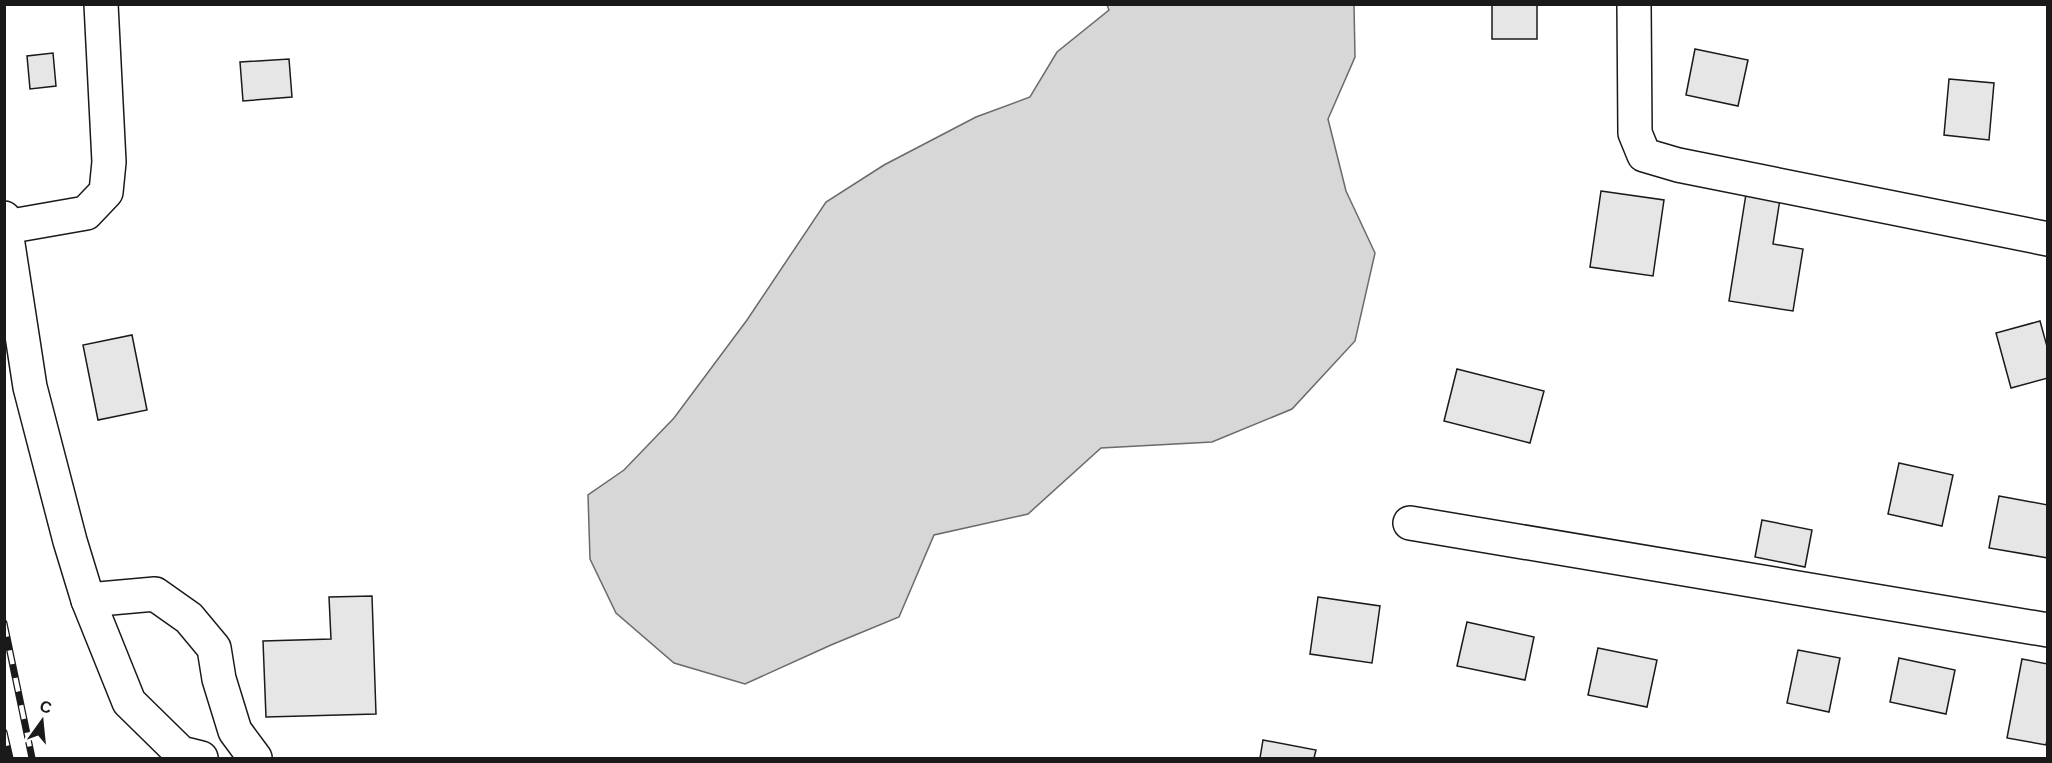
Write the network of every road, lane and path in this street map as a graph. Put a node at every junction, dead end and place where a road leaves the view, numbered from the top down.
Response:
1 (101, 4) edge
2 (1634, 4) edge
3 (5, 223) edge
4 (2048, 238) edge
5 (1410, 523) dead end
6 (88, 600) junction
7 (2048, 630) edge
8 (201, 759) edge
9 (255, 759) edge

1 - 3 street
2 - 4 street
3 - 6 street
5 - 7 street
6 - 8 street
6 - 9 street

